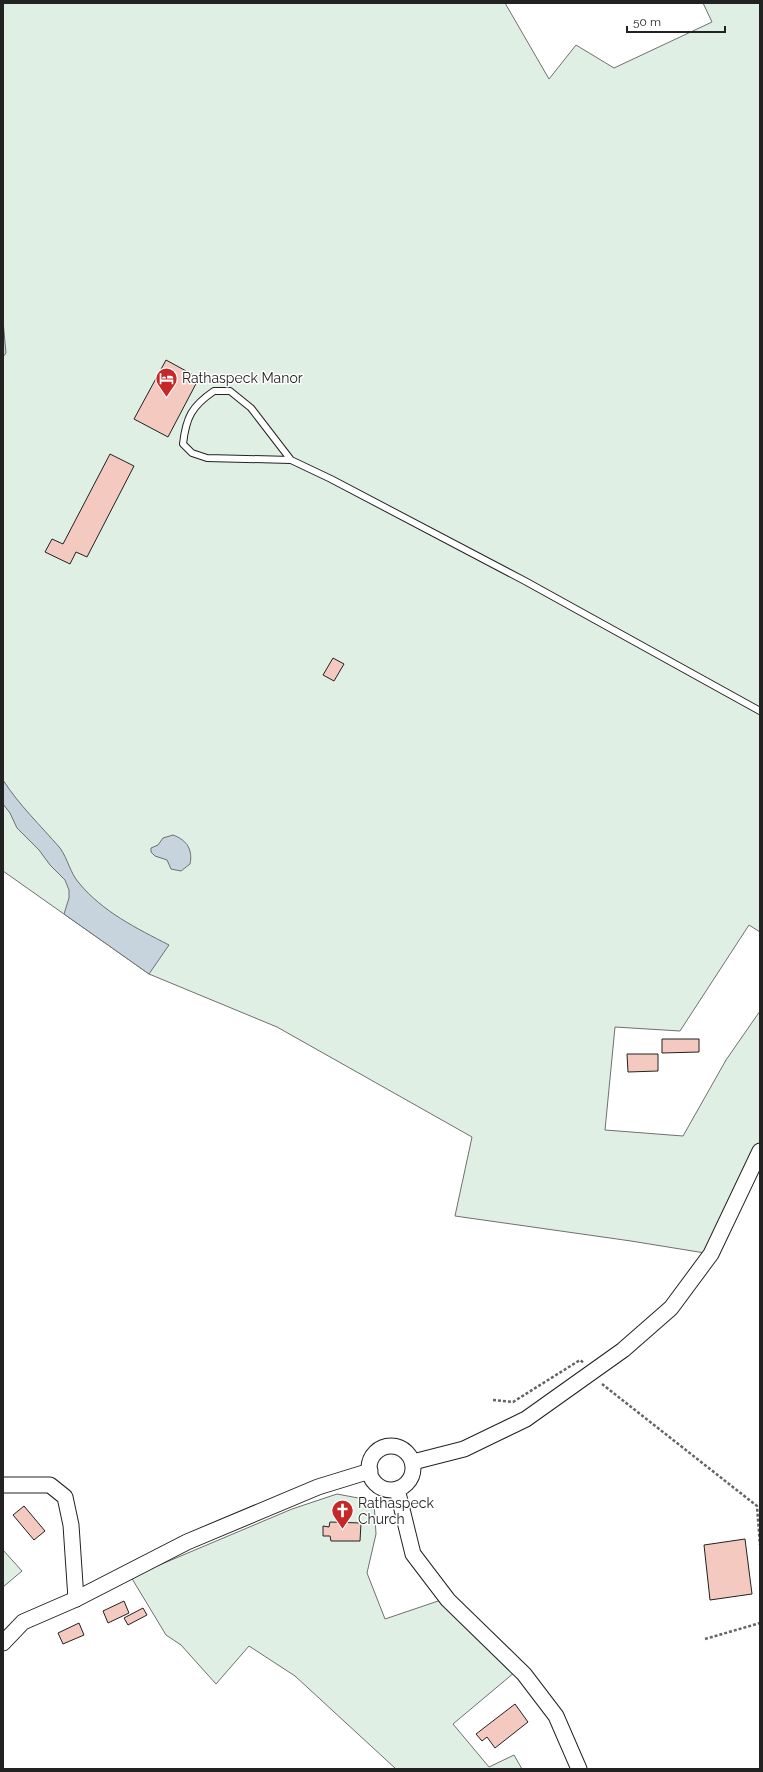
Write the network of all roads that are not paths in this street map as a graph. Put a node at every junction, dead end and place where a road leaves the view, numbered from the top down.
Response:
1 (291, 460) junction
2 (760, 711) edge
3 (760, 1151) edge
4 (413, 1462) junction
5 (370, 1471) junction
6 (3, 1485) edge
7 (397, 1489) junction
8 (76, 1599) junction
9 (3, 1642) edge
10 (579, 1769) edge

1 - 1 lane
1 - 2 lane
3 - 4 street
4 - 5 street
4 - 7 street
5 - 7 street
5 - 8 street
6 - 8 street
7 - 10 street
8 - 9 street

